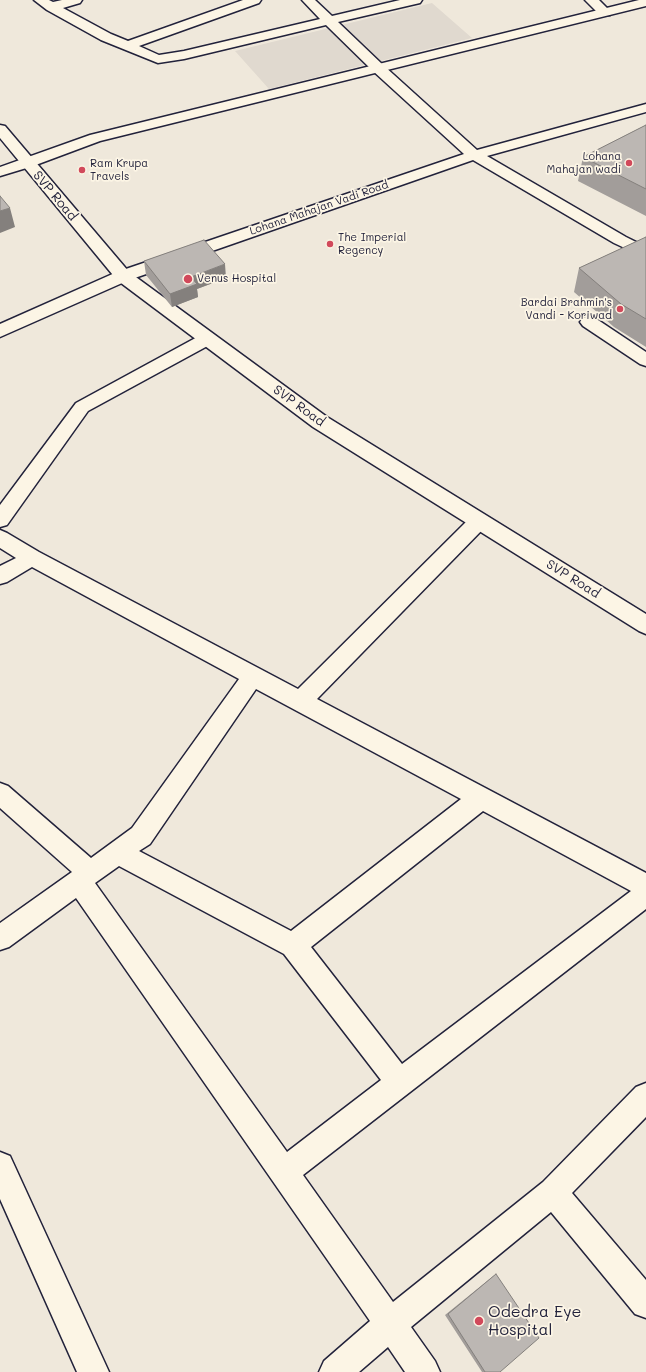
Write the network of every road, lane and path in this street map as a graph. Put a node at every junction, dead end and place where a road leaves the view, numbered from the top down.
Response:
1 (76, 0) edge
2 (255, 0) edge
3 (308, 0) edge
4 (416, 0) edge
5 (591, 0) edge
6 (646, 2) edge
7 (45, 4) edge
8 (605, 12) junction
9 (327, 20) junction
10 (127, 46) junction
11 (378, 68) junction
12 (646, 108) edge
13 (0, 129) edge
14 (474, 155) junction
15 (28, 163) junction
16 (0, 172) edge
17 (646, 253) edge
18 (123, 276) junction
19 (589, 322) dead end
20 (0, 331) edge
21 (206, 338) junction
22 (646, 360) edge
23 (0, 520) edge
24 (479, 521) junction
25 (0, 538) edge
26 (32, 558) junction
27 (0, 576) edge
28 (646, 625) edge
29 (253, 676) junction
30 (300, 702) junction
31 (0, 793) edge
32 (481, 798) junction
33 (118, 852) junction
34 (85, 877) junction
35 (646, 886) edge
36 (646, 894) edge
37 (0, 938) edge
38 (293, 945) junction
39 (400, 1083) junction
40 (646, 1097) edge
41 (0, 1166) edge
42 (284, 1172) junction
43 (553, 1192) junction
44 (646, 1303) edge
45 (389, 1325) junction
46 (93, 1372) edge
47 (335, 1372) edge
48 (424, 1372) edge

1 - 7 street
2 - 10 street
3 - 9 street
4 - 9 street
5 - 8 street
6 - 8 street
7 - 10 street
8 - 11 street
9 - 10 street
9 - 11 street
11 - 14 street
11 - 15 street
12 - 14 street, Lohana Mahajan Vadi Road
13 - 15 street, SVP Road
14 - 17 street
14 - 18 street, Lohana Mahajan Vadi Road
15 - 16 street
15 - 18 street, SVP Road
18 - 20 street, Lohana Mahajan Vadi Road
18 - 21 street, SVP Road
19 - 22 street
21 - 23 street
21 - 24 street, SVP Road
24 - 28 street, SVP Road
24 - 30 street
25 - 26 street
26 - 27 street
26 - 29 street
29 - 30 street
29 - 33 street
30 - 32 street
31 - 34 street
32 - 35 street
32 - 38 street
33 - 34 street
33 - 38 street
34 - 37 street
34 - 42 street
36 - 39 street
38 - 39 street
39 - 42 street
40 - 43 street
41 - 46 street
42 - 45 street
43 - 44 street
43 - 45 street
45 - 47 street
45 - 48 street

